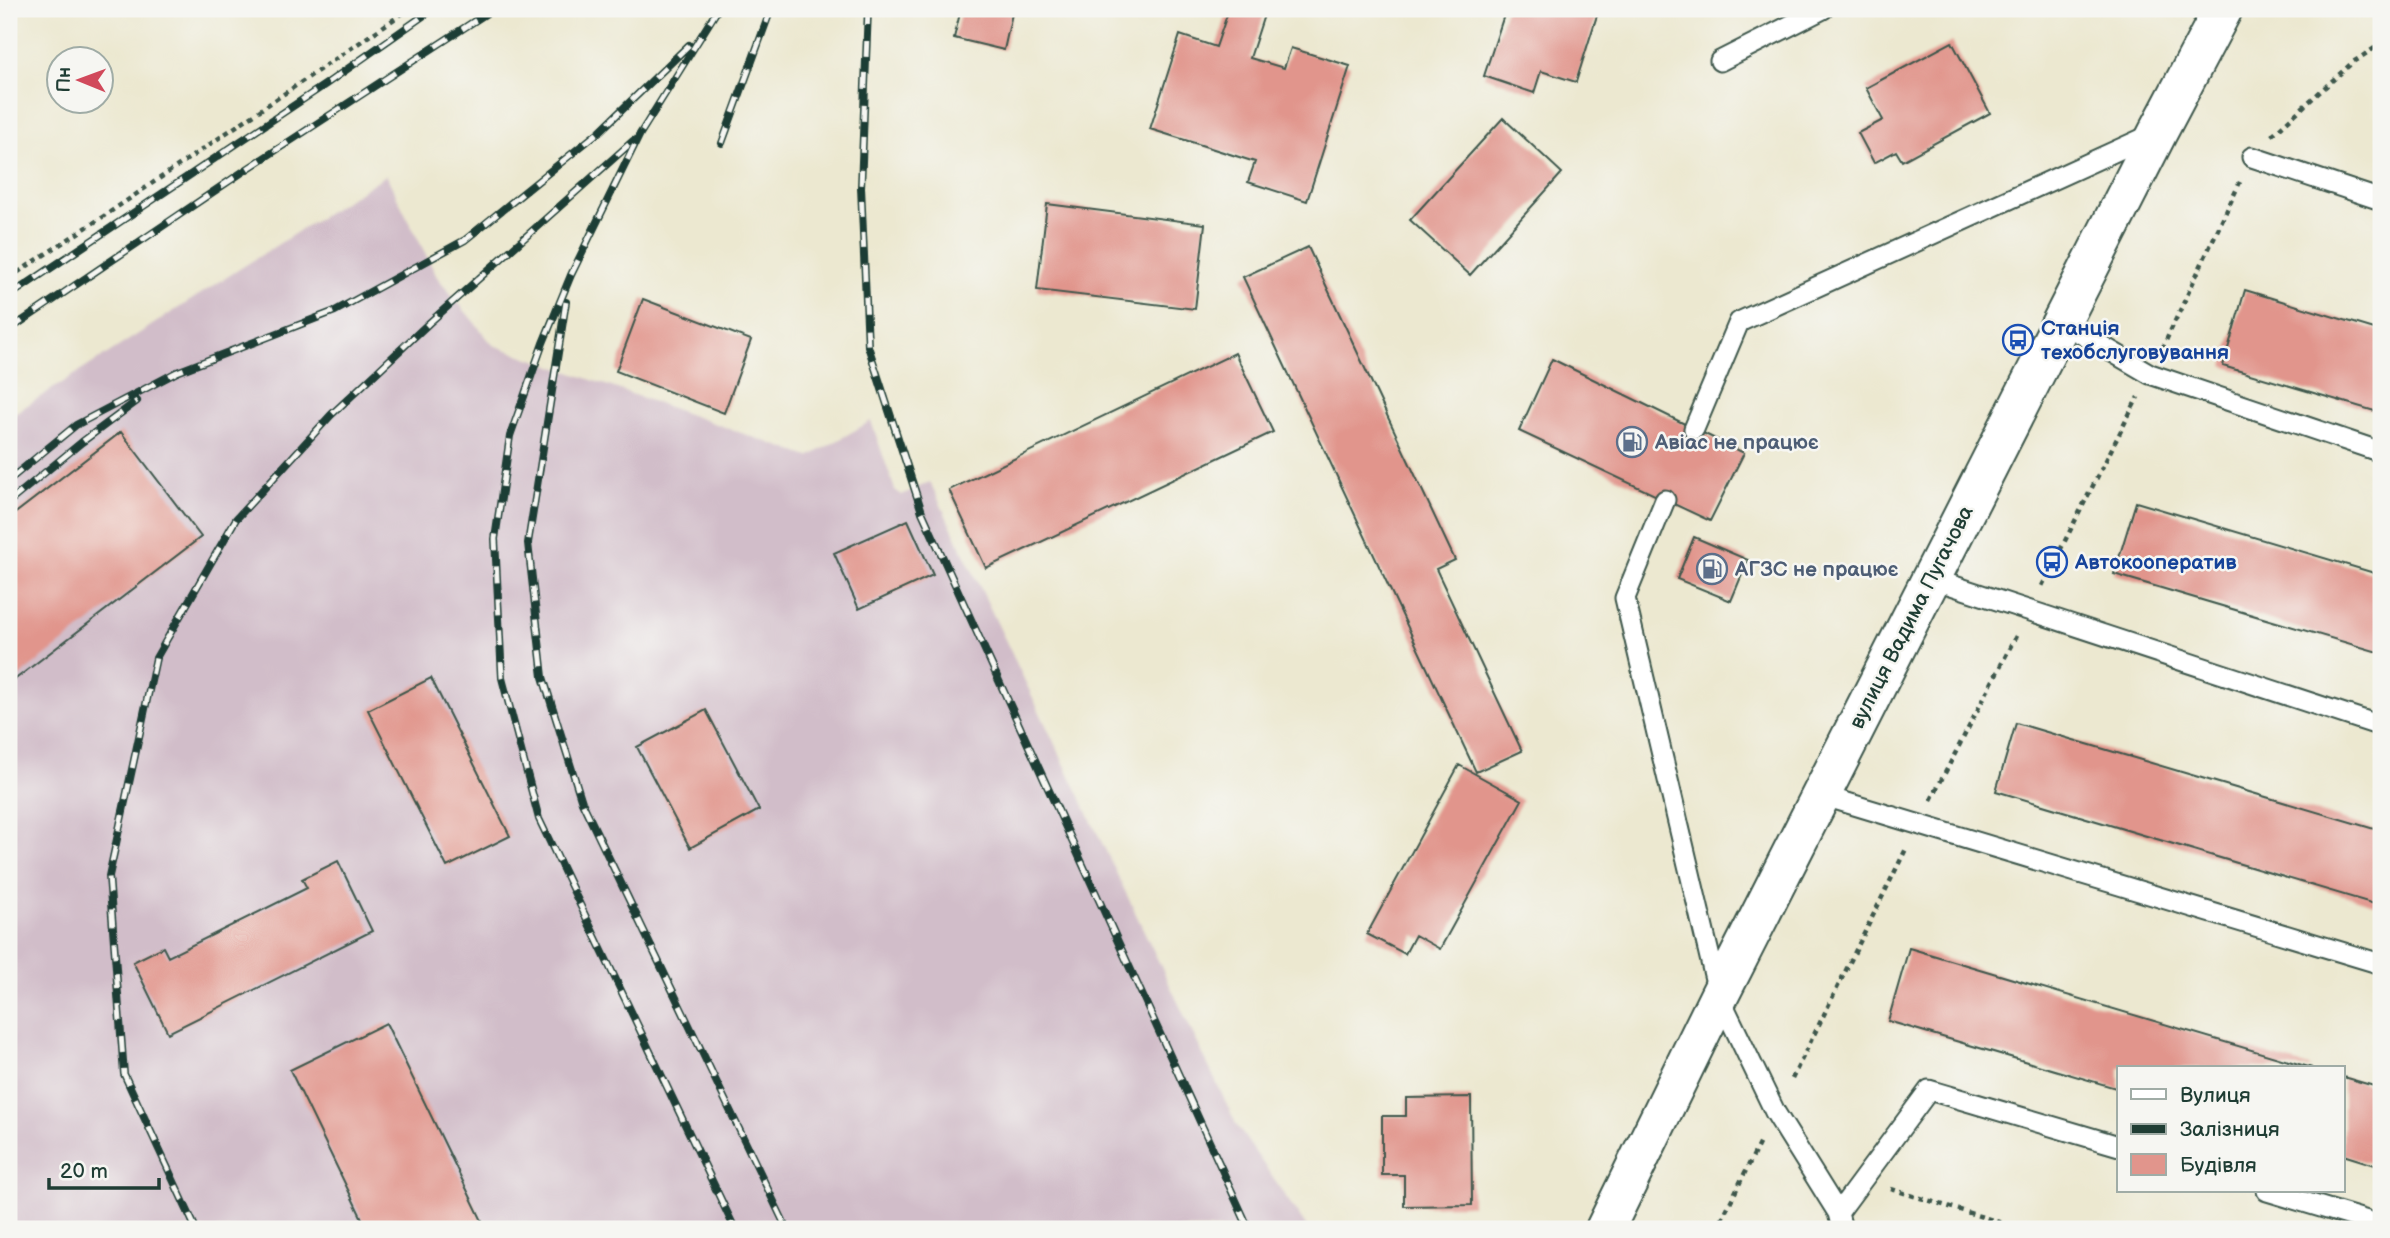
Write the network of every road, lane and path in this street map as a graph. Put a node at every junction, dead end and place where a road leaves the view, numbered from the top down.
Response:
1 (409, 9) edge
2 (1823, 9) edge
3 (2223, 9) edge
4 (1720, 61) dead end
5 (2158, 132) junction
6 (2252, 157) dead end
7 (2381, 200) edge
8 (9, 278) edge
9 (2061, 322) junction
10 (1694, 429) dead end
11 (2381, 452) edge
12 (1665, 500) dead end
13 (1930, 579) junction
14 (2381, 726) edge
15 (1821, 795) junction
16 (2381, 964) edge
17 (1718, 996) junction
18 (2117, 1145) edge
19 (1864, 1180) junction
20 (2270, 1192) edge
21 (1840, 1221) edge
22 (2381, 1225) edge
23 (1605, 1229) edge
24 (2022, 1229) edge

1 - 8 path
2 - 4 lane
3 - 5 main road, вулиця Вадима Пугачова
5 - 9 main road, вулиця Вадима Пугачова
5 - 10 lane
6 - 7 lane
9 - 11 lane
9 - 13 main road, вулиця Вадима Пугачова
12 - 17 lane
13 - 14 lane
13 - 15 main road, вулиця Вадима Пугачова
15 - 16 lane
15 - 17 main road, вулиця Вадима Пугачова
17 - 21 lane
17 - 23 main road, вулиця Вадима Пугачова
18 - 19 lane
19 - 21 lane
19 - 24 path
20 - 22 lane

